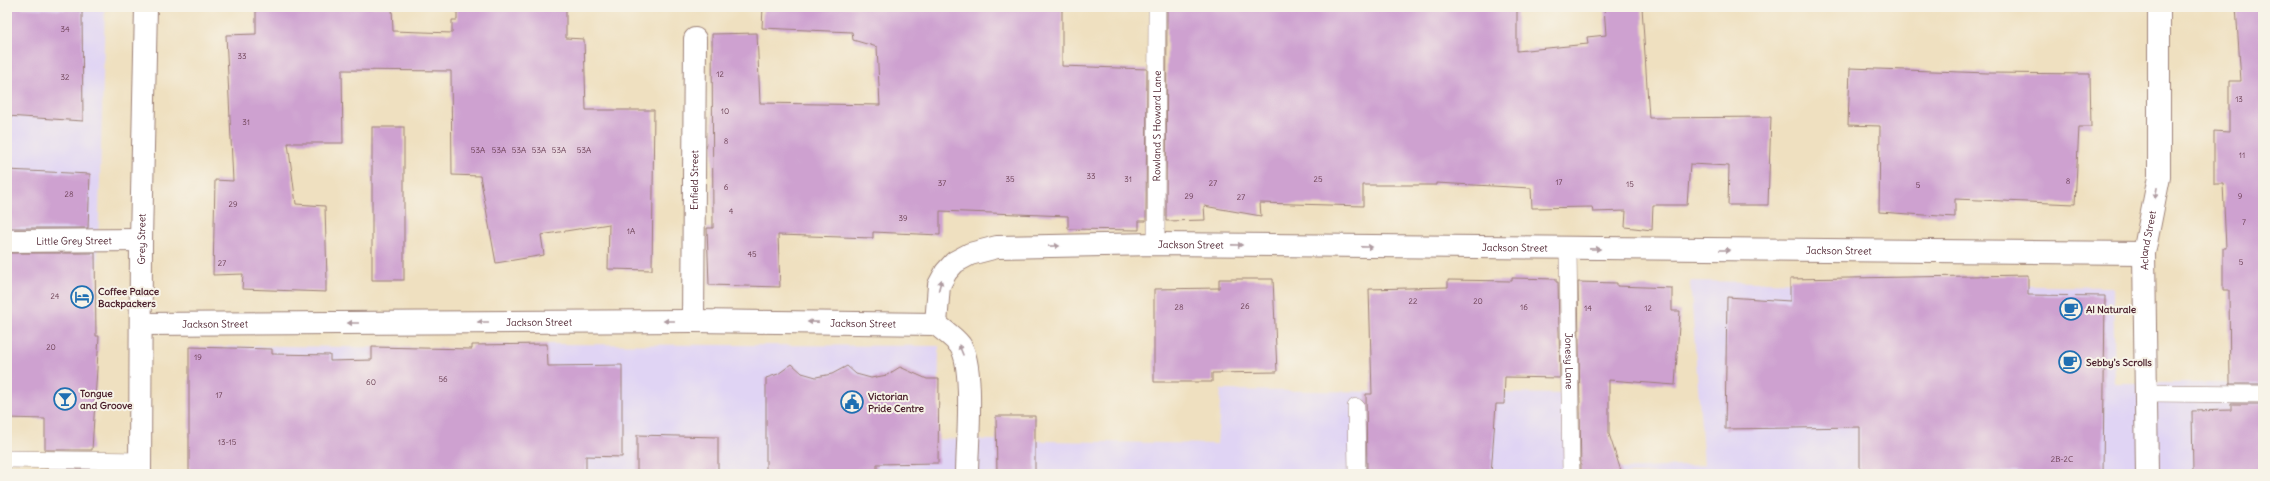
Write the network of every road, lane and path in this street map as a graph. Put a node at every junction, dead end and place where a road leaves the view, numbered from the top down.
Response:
1 (146, 7) edge
2 (1157, 7) edge
3 (2159, 7) edge
4 (695, 39) dead end
5 (141, 240) junction
6 (7, 241) edge
7 (1156, 244) junction
8 (1568, 249) junction
9 (2144, 253) junction
10 (693, 321) junction
11 (141, 324) junction
12 (936, 324) junction
13 (2146, 393) junction
14 (2263, 394) edge
15 (1356, 407) dead end
16 (7, 459) edge
17 (141, 470) edge
18 (967, 474) edge
19 (1357, 474) edge
20 (1571, 474) edge
21 (2147, 474) edge

1 - 5 street, Grey Street
2 - 7 lane, Rowland S Howard Lane
3 -> 9 street, Acland Street
4 - 10 street, Enfield Street
5 - 6 street, Little Grey Street
5 - 11 street, Grey Street
7 -> 8 street, Jackson Street
12 -> 7 street, Jackson Street
8 -> 9 street, Jackson Street
8 - 20 lane, Jonesy Lane
9 - 13 street, Acland Street
10 -> 11 street, Jackson Street
12 -> 10 street, Jackson Street
11 - 17 street, Grey Street
18 -> 12 street
13 - 14 lane
13 - 21 street, Acland Street
15 - 19 lane
16 - 17 lane

